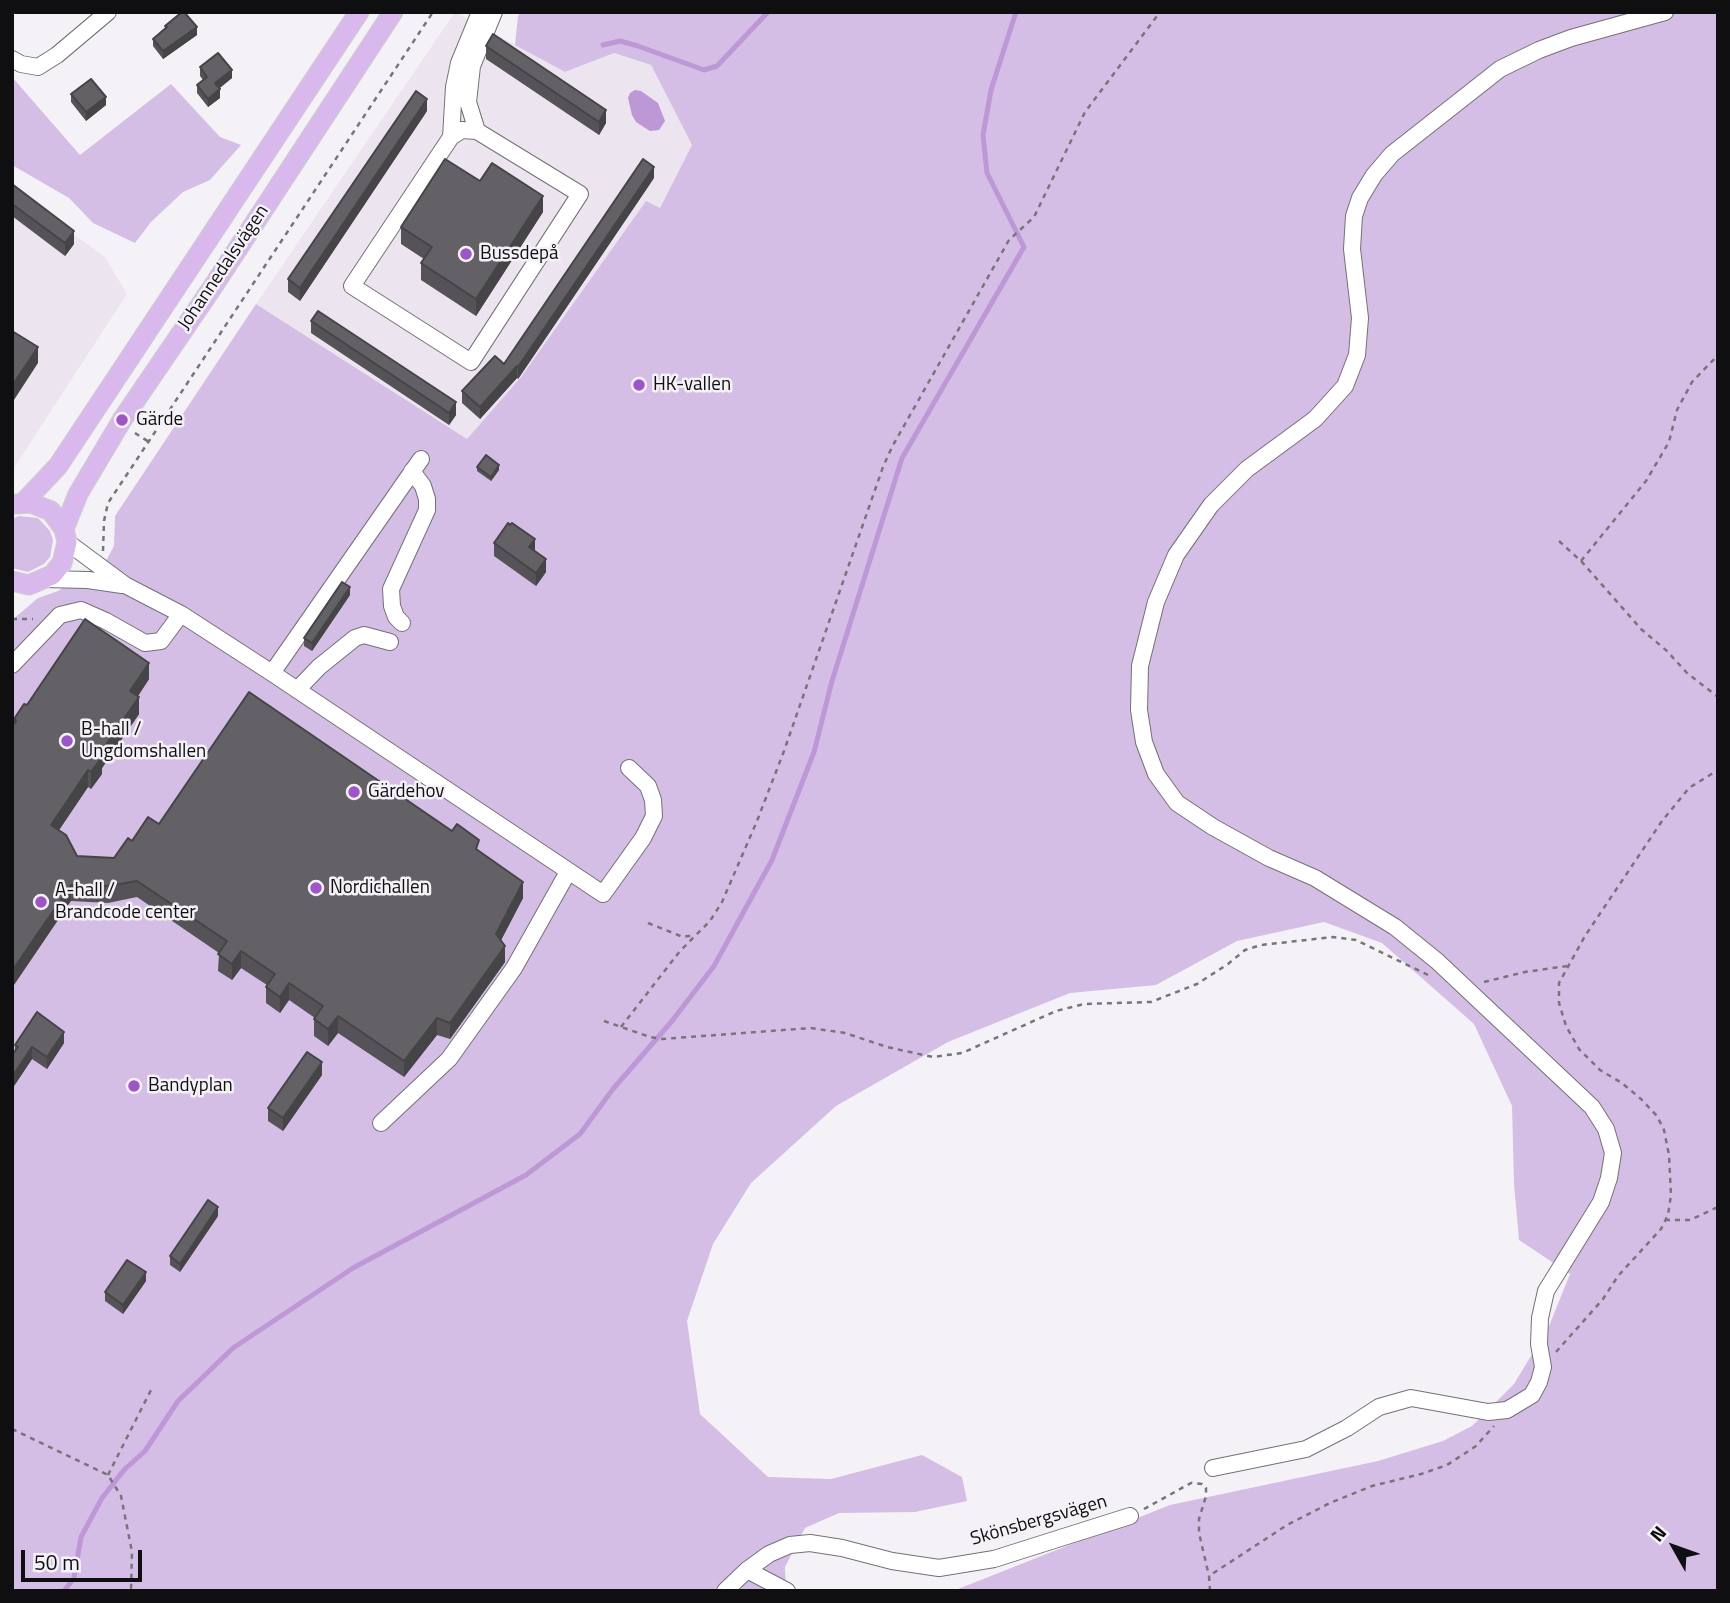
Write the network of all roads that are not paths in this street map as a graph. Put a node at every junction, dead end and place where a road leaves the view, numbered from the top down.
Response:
1 (108, 12) edge
2 (359, 12) edge
3 (393, 12) edge
4 (480, 12) edge
5 (494, 12) edge
6 (1665, 12) edge
7 (12, 60) edge
8 (477, 131) junction
9 (450, 137) junction
10 (18, 504) edge
11 (66, 535) junction
12 (29, 582) edge
13 (125, 585) junction
14 (12, 599) edge
15 (181, 614) junction
16 (402, 623) dead end
17 (390, 642) dead end
18 (12, 665) edge
19 (272, 673) junction
20 (297, 690) junction
21 (629, 768) dead end
22 (568, 872) junction
23 (380, 1123) dead end
24 (1213, 1468) dead end
25 (1130, 1516) road end
26 (747, 1570) junction
27 (725, 1591) edge
28 (787, 1591) edge

1 - 7 street
2 - 10 main road, Johannedalsvägen
3 - 11 main road, Johannedalsvägen
4 - 9 street
5 - 8 street
6 - 24 street
8 - 9 street
8 - 9 street
10 - 11 main road
11 - 12 main road, Johannedalsvägen
11 - 13 street
12 - 13 street
12 - 14 main road
13 - 15 street
15 - 18 street
15 - 19 street
16 - 19 street
17 - 20 street
19 - 20 street
20 - 22 street
21 - 22 street
22 - 23 street
25 - 26 street, Skönsbergsvägen
26 - 27 street, Skönsbergsvägen
26 - 28 street

